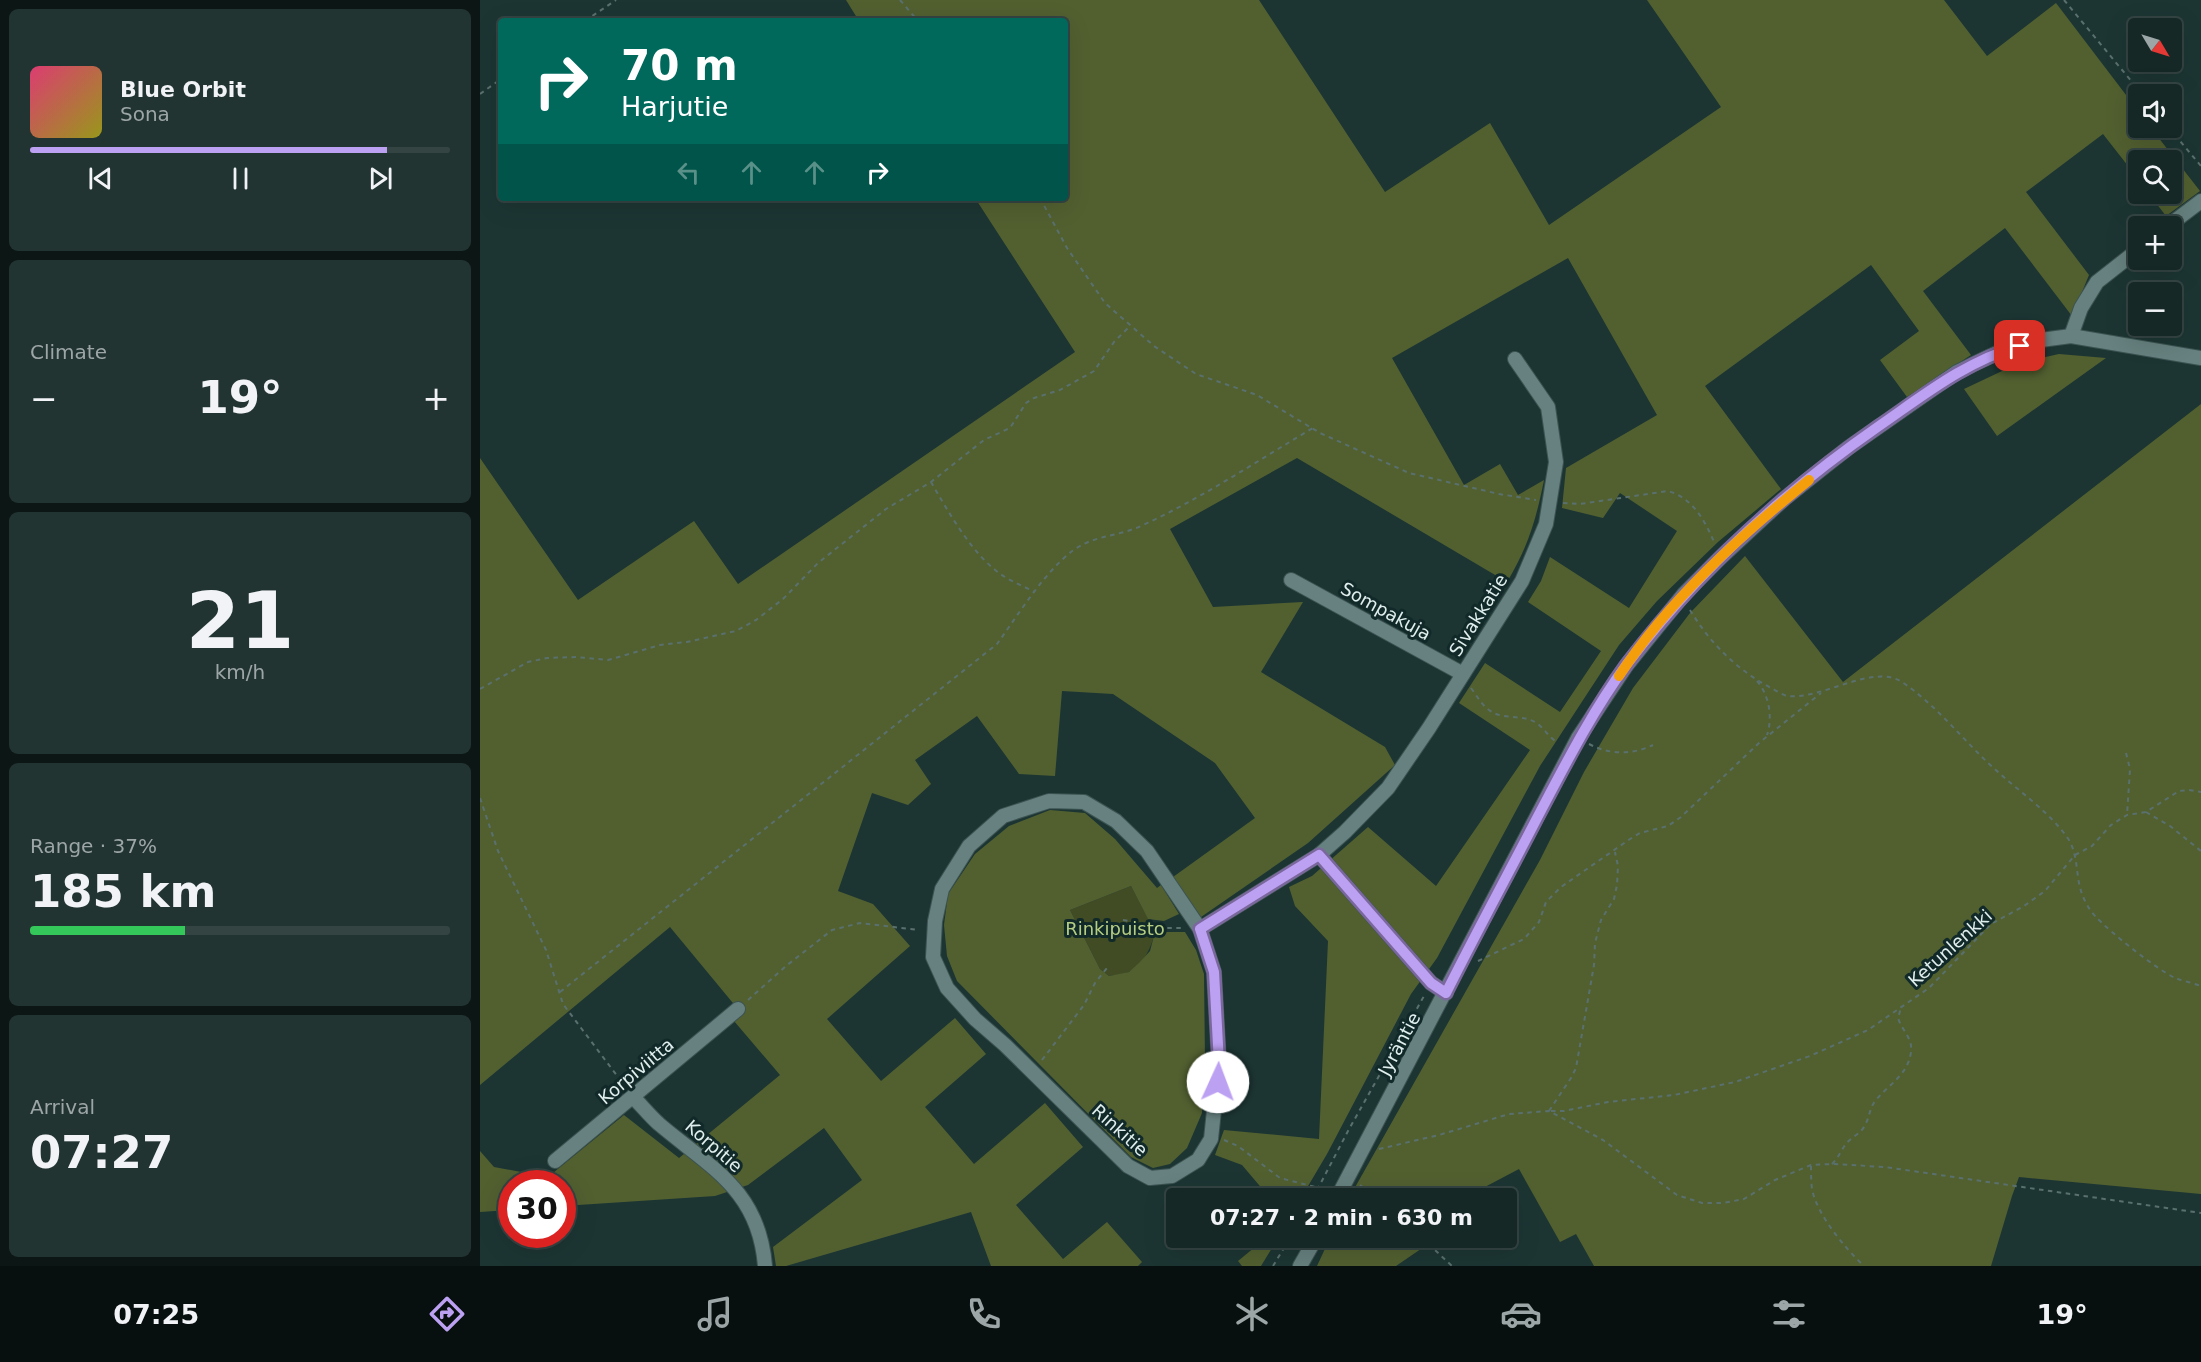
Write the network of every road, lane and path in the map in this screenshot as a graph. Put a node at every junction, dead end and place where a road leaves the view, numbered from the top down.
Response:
1 (616, 0) edge
2 (900, 0) edge
3 (2064, 0) edge
4 (589, 18) edge
5 (915, 18) edge
6 (498, 81) edge
7 (2134, 84) edge
8 (480, 94) edge
9 (2177, 138) edge
10 (2201, 166) edge
11 (1042, 201) edge
12 (2201, 201) edge
13 (2181, 216) edge
14 (2128, 258) edge
15 (1130, 326) junction
16 (2071, 336) junction
17 (1515, 358) dead end
18 (2201, 358) edge
19 (1313, 428) junction
20 (931, 482) junction
21 (1550, 502) junction
22 (1720, 558) junction
23 (1291, 580) dead end
24 (1035, 592) junction
25 (1684, 594) junction
26 (1461, 677) junction
27 (1755, 679) junction
28 (480, 689) edge
29 (1821, 693) junction
30 (1766, 737) junction
31 (1578, 738) junction
32 (1653, 745) dead end
33 (1572, 752) junction
34 (2126, 753) dead end
35 (2201, 792) edge
36 (480, 798) edge
37 (2146, 812) junction
38 (2127, 815) junction
39 (1615, 851) junction
40 (2201, 851) edge
41 (1319, 855) junction
42 (2075, 855) junction
43 (1123, 921) dead end
44 (1199, 927) junction
45 (934, 932) junction
46 (1107, 968) dead end
47 (1458, 969) junction
48 (1431, 983) junction
49 (2201, 986) edge
50 (560, 992) junction
51 (1446, 993) junction
52 (1901, 1008) junction
53 (738, 1009) joint
54 (1032, 1072) junction
55 (633, 1097) junction
56 (1549, 1111) junction
57 (1211, 1139) junction
58 (1360, 1156) junction
59 (555, 1161) dead end
60 (1832, 1164) junction
61 (1811, 1165) junction
62 (1348, 1178) junction
63 (1319, 1188) joint
64 (1342, 1188) edge
65 (1362, 1188) edge
66 (2201, 1213) edge
67 (1284, 1248) edge
68 (1310, 1248) edge
69 (1433, 1248) edge
70 (765, 1266) edge
71 (1273, 1266) edge
72 (1300, 1266) edge
73 (1452, 1266) edge
74 (1864, 1266) edge

1 - 4 path
2 - 5 path
3 - 7 path
6 - 8 path
9 - 10 path
11 - 15 path
12 - 13 street
14 - 16 street
15 - 19 path
15 - 20 path
16 - 18 street, Jyräntie
16 - 22 street, Jyräntie
17 - 21 street, Sivakkatie
19 - 21 path
19 - 24 path
20 - 24 path
20 - 28 path
21 - 22 path
21 - 26 street, Sivakkatie
22 - 25 street, Jyräntie
23 - 26 street, Sompakuja
24 - 50 path
25 - 27 path
25 - 31 street, Jyräntie
26 - 33 path
26 - 41 street, Sivakkatie
27 - 29 path
27 - 30 path
29 - 30 path
29 - 42 path
30 - 39 path
31 - 32 path
31 - 33 street, Jyräntie
33 - 47 street, Jyräntie
34 - 38 path
35 - 37 path, Ketunlenkki
36 - 50 path
37 - 38 path, Ketunlenkki
37 - 40 path
38 - 42 path, Ketunlenkki
39 - 47 path
39 - 56 path
41 - 44 street, Sivakkatie
41 - 48 street
42 - 49 path
42 - 52 path, Ketunlenkki
43 - 44 path
44 - 45 street, Rinkitie
44 - 57 street, Rinkitie
45 - 53 path
45 - 54 street, Rinkitie
46 - 54 path
47 - 51 street, Jyräntie
48 - 51 street
48 - 63 path
50 - 55 path
51 - 58 street, Jyräntie
52 - 56 path
52 - 60 path, Ketunlenkki
53 - 55 street, Korpiviitta
54 - 57 street, Rinkitie
55 - 59 street, Korpiviitta
55 - 70 street, Korpitie
56 - 58 path
56 - 61 path
57 - 63 path
58 - 62 street, Jyräntie
60 - 61 path
60 - 66 path
61 - 74 path
62 - 64 street, Jyräntie
62 - 65 path
67 - 71 path
68 - 72 street
69 - 73 path

